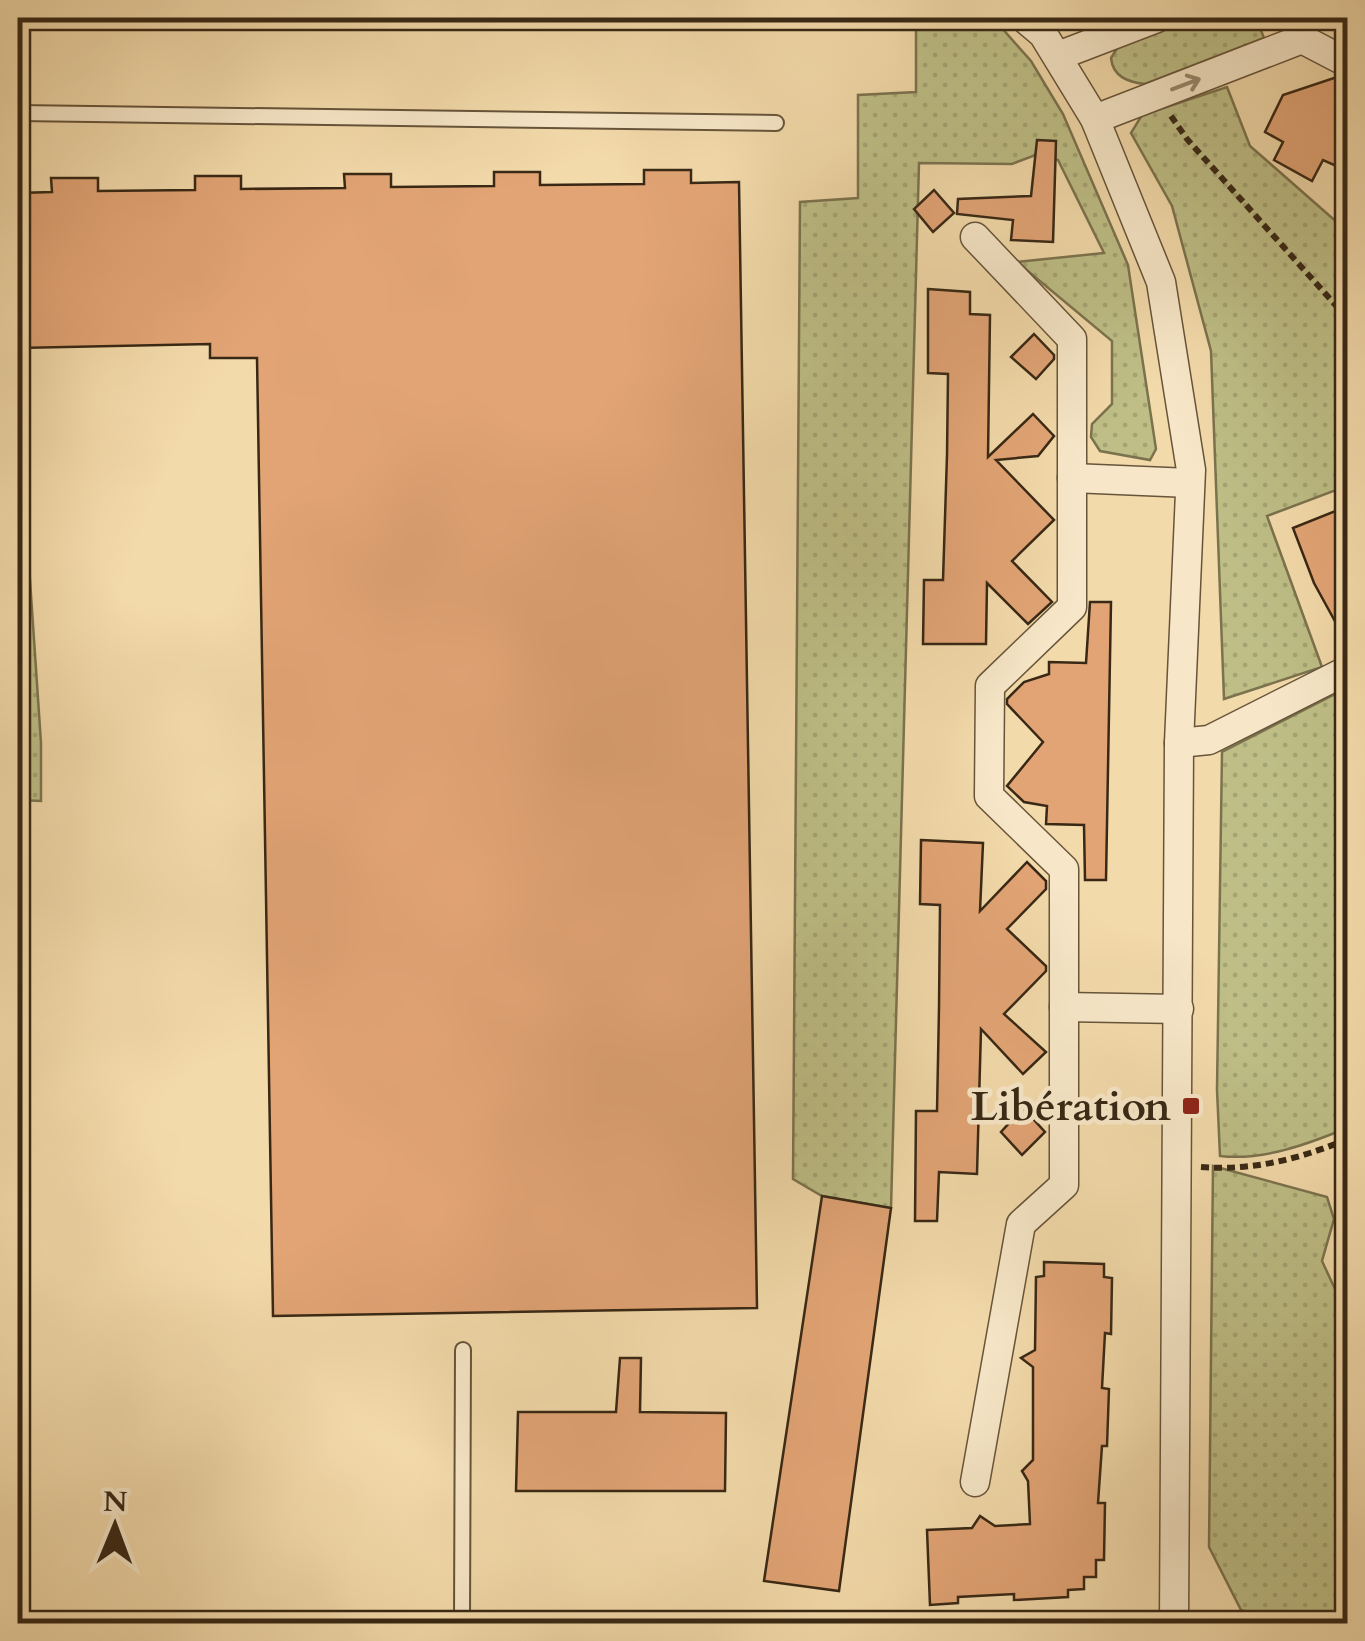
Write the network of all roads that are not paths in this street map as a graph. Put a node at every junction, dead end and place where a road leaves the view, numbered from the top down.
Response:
1 (1024, 18) edge
2 (1157, 18) edge
3 (1297, 28) edge
4 (1058, 56) junction
5 (1348, 63) edge
6 (18, 113) edge
7 (1095, 119) junction
8 (776, 124) dead end
9 (975, 237) dead end
10 (1072, 478) junction
11 (1190, 482) junction
12 (1348, 670) edge
13 (1179, 743) junction
14 (1064, 1006) junction
15 (1179, 1008) junction
16 (463, 1350) dead end
17 (975, 1482) dead end
18 (462, 1624) edge
19 (1174, 1624) edge

1 - 4 street
2 - 4 street
3 - 5 street
7 -> 3 street
4 - 7 street
6 - 8 lane
7 - 11 street
9 - 10 street
10 - 11 street
10 - 14 street
11 - 13 street
12 - 13 street
13 - 15 street
14 - 15 street
14 - 17 street
15 - 19 street
16 - 18 lane

